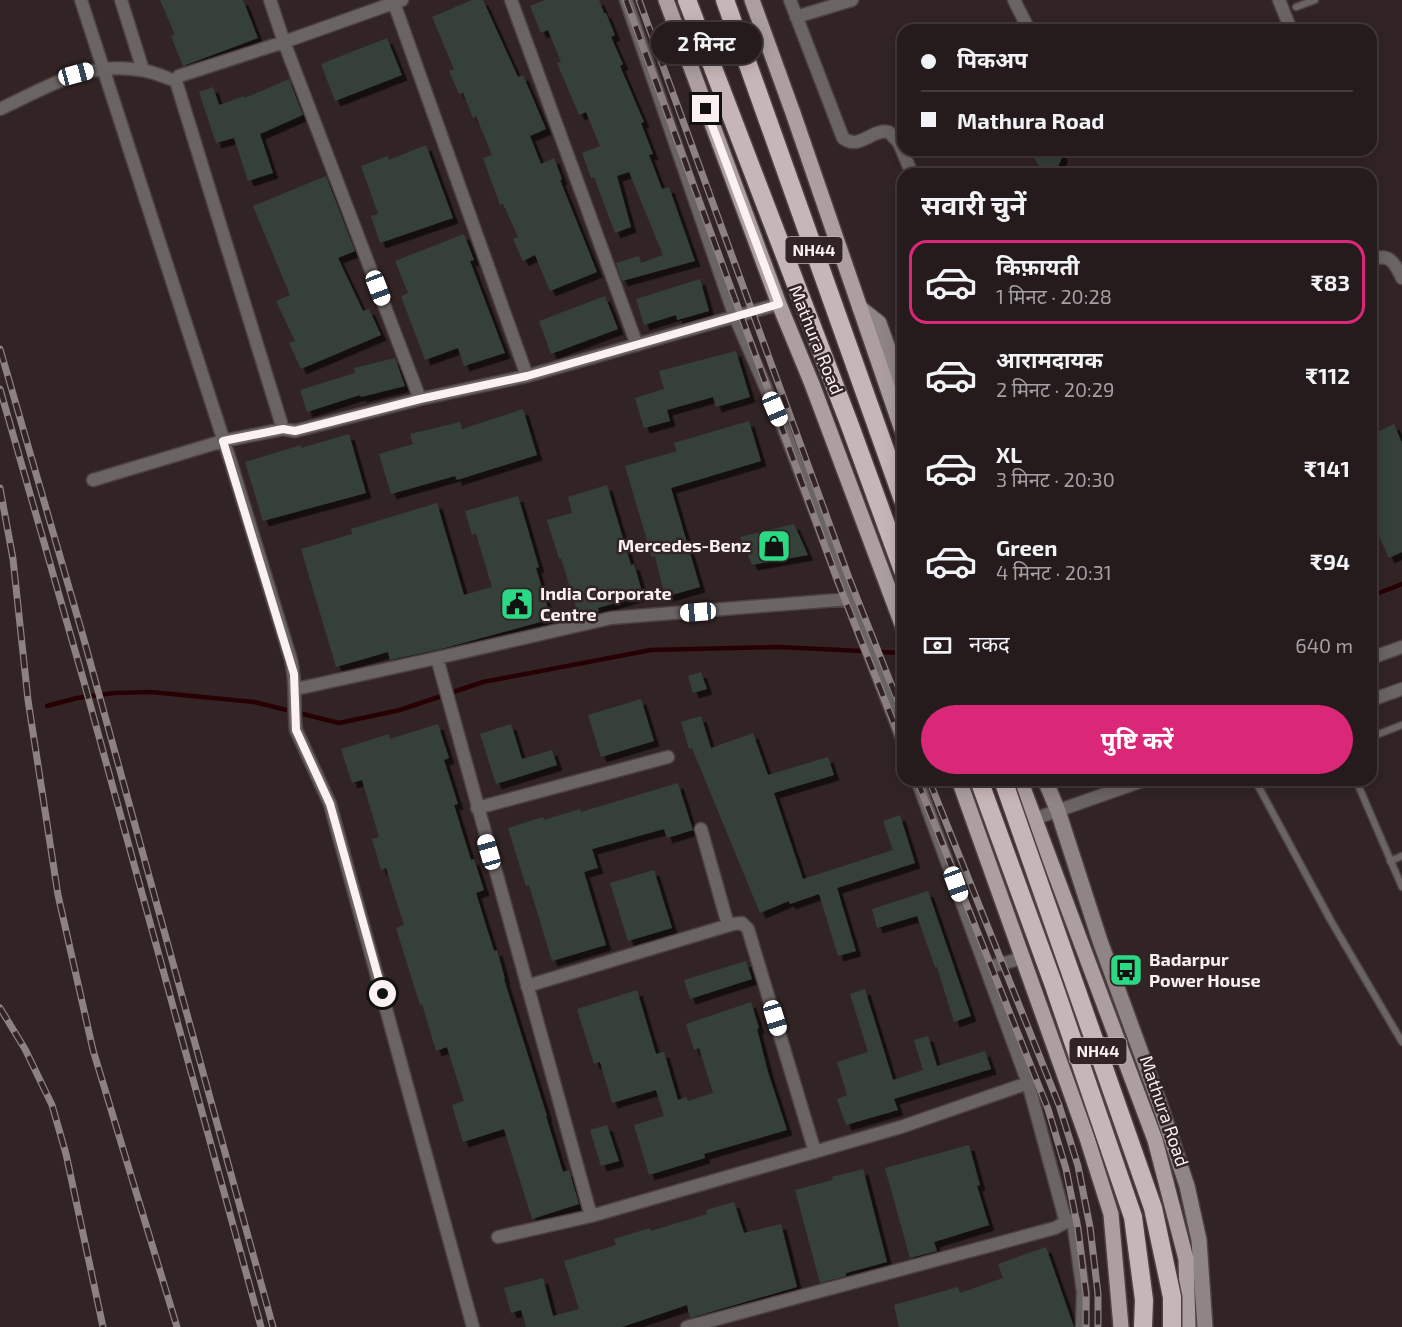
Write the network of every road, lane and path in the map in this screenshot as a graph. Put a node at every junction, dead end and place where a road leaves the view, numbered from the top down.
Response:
1 (81, 0) edge
2 (121, 0) edge
3 (270, 0) edge
4 (511, 0) edge
5 (626, 0) edge
6 (666, 0) edge
7 (687, 0) edge
8 (725, 0) edge
9 (752, 0) edge
10 (790, 0) edge
11 (852, 0) edge
12 (1014, 0) edge
13 (1279, 0) edge
14 (1315, 0) edge
15 (398, 2) edge
16 (1296, 8) dead end
17 (796, 17) junction
18 (1026, 24) edge
19 (1289, 24) edge
20 (284, 42) junction
21 (101, 68) junction
22 (143, 70) junction
23 (176, 81) junction
24 (0, 109) edge
25 (897, 134) edge
26 (1377, 257) edge
27 (1402, 278) edge
28 (779, 304) junction
29 (860, 308) junction
30 (735, 317) junction
31 (637, 345) junction
32 (897, 373) edge
33 (527, 376) junction
34 (420, 399) junction
35 (897, 416) edge
36 (283, 429) junction
37 (223, 441) junction
38 (93, 480) dead end
39 (897, 483) edge
40 (897, 555) edge
41 (850, 599) junction
42 (897, 611) edge
43 (1402, 647) edge
44 (1377, 656) edge
45 (437, 658) junction
46 (296, 689) junction
47 (1402, 689) edge
48 (1377, 698) edge
49 (897, 725) edge
50 (1402, 725) edge
51 (1377, 735) edge
52 (668, 757) dead end
53 (919, 786) edge
54 (961, 786) edge
55 (981, 786) edge
56 (1005, 786) edge
57 (1022, 786) edge
58 (1048, 786) edge
59 (1128, 786) edge
60 (1259, 786) edge
61 (1359, 786) edge
62 (477, 808) junction
63 (1058, 811) junction
64 (1034, 819) junction
65 (701, 829) dead end
66 (1402, 856) edge
67 (1390, 861) junction
68 (1402, 887) edge
69 (728, 925) junction
70 (1100, 941) junction
71 (1082, 946) junction
72 (1023, 958) junction
73 (986, 968) junction
74 (527, 986) junction
75 (1402, 1042) edge
76 (1028, 1083) junction
77 (815, 1152) junction
78 (591, 1216) junction
79 (1065, 1219) junction
80 (498, 1237) dead end
81 (474, 1327) edge
82 (687, 1327) edge
83 (1082, 1327) edge
84 (1121, 1327) edge
85 (1143, 1327) edge
86 (1172, 1327) edge
87 (1188, 1327) edge
88 (1205, 1327) edge

1 - 21 street
2 - 22 street
3 - 20 street
4 - 31 street
5 - 30 street
6 - 28 main road, Mathura Road
7 - 40 highway, Mathura Road / NH44
8 - 39 highway, Mathura Road / NH44
9 - 29 main road
10 - 17 street
11 - 17 street
12 - 18 street
13 - 19 street
14 - 16 lane
15 - 20 street
15 - 33 street
17 - 25 street
20 - 23 street
20 - 34 street
21 - 22 street
21 - 24 street
21 - 37 street
22 - 23 street
23 - 36 street
26 - 27 street
28 - 30 street
28 - 42 main road, Mathura Road
29 - 32 street
29 - 35 main road
30 - 31 street
30 - 41 street
31 - 33 street
33 - 34 street
34 - 36 street
36 - 37 street
37 - 38 street
37 - 46 street
41 - 45 street
41 - 49 street
43 - 44 street
45 - 46 street
45 - 62 street
46 - 81 street
47 - 48 street
50 - 51 lane
52 - 62 street
53 - 73 street
54 - 72 main road
55 - 85 highway, NH44, bridge
56 - 86 highway, NH44, bridge
57 - 64 main road, Mathura Road
58 - 63 street
59 - 63 street
60 - 75 lane
61 - 67 lane
62 - 74 street
63 - 64 street
63 - 70 street
64 - 71 main road, Mathura Road
65 - 69 street
66 - 67 lane
67 - 68 lane
69 - 74 street
69 - 77 street
70 - 71 street
70 - 88 street
71 - 72 main road
71 - 87 main road, Mathura Road
72 - 73 street
72 - 84 main road
73 - 76 street
74 - 78 street
76 - 77 street
76 - 79 street
77 - 78 street
78 - 80 street
79 - 82 street
79 - 83 street

